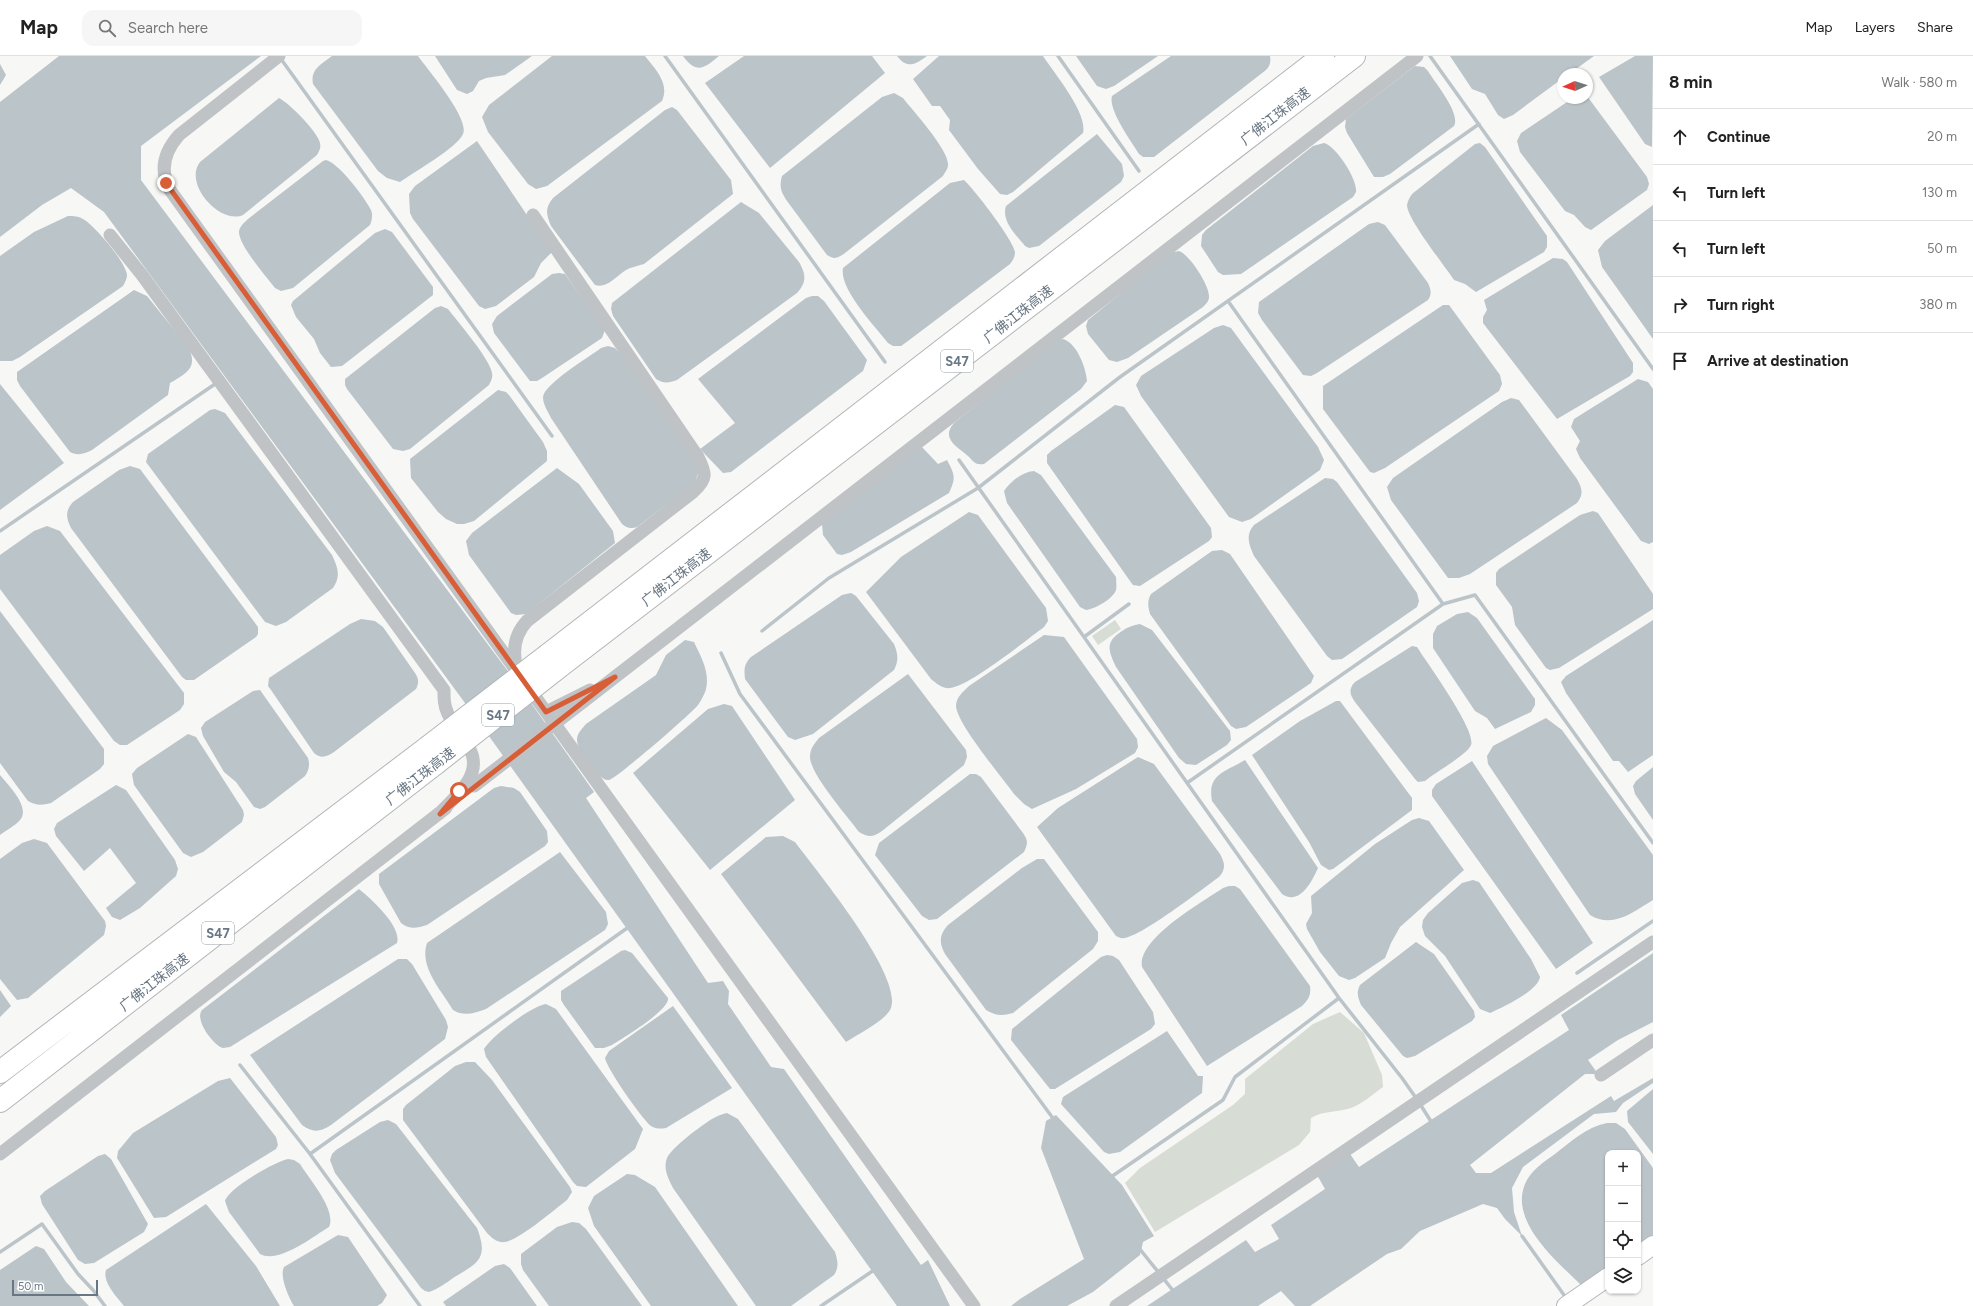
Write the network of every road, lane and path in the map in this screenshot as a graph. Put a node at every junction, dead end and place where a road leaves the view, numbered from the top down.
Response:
1 (1323, 56) edge
2 (1354, 56) edge
3 (1417, 56) edge
4 (275, 59) edge
5 (533, 215) dead end
6 (110, 235) dead end
7 (554, 660) junction
8 (521, 676) junction
9 (615, 677) junction
10 (546, 712) junction
11 (432, 756) junction
12 (440, 814) junction
13 (1653, 942) edge
14 (1653, 1040) edge
15 (0, 1072) edge
16 (1601, 1075) dead end
17 (0, 1101) edge
18 (0, 1154) edge
19 (1653, 1245) edge
20 (1641, 1254) edge
21 (1605, 1279) edge
22 (974, 1306) edge
23 (1116, 1306) edge
24 (1566, 1306) edge

1 - 7 highway, 广佛江珠高速 / S47
2 - 7 highway, 广佛江珠高速 / S47
3 - 9 street
4 - 8 street
5 - 8 street
6 - 12 street
7 - 11 highway, 广佛江珠高速 / S47, bridge
8 - 10 street
9 - 10 street
9 - 12 street, bridge
10 - 22 street
11 - 15 highway, 广佛江珠高速 / S47
11 - 17 highway, 广佛江珠高速 / S47
12 - 18 street
13 - 23 street
14 - 16 street
19 - 20 street
21 - 24 street

